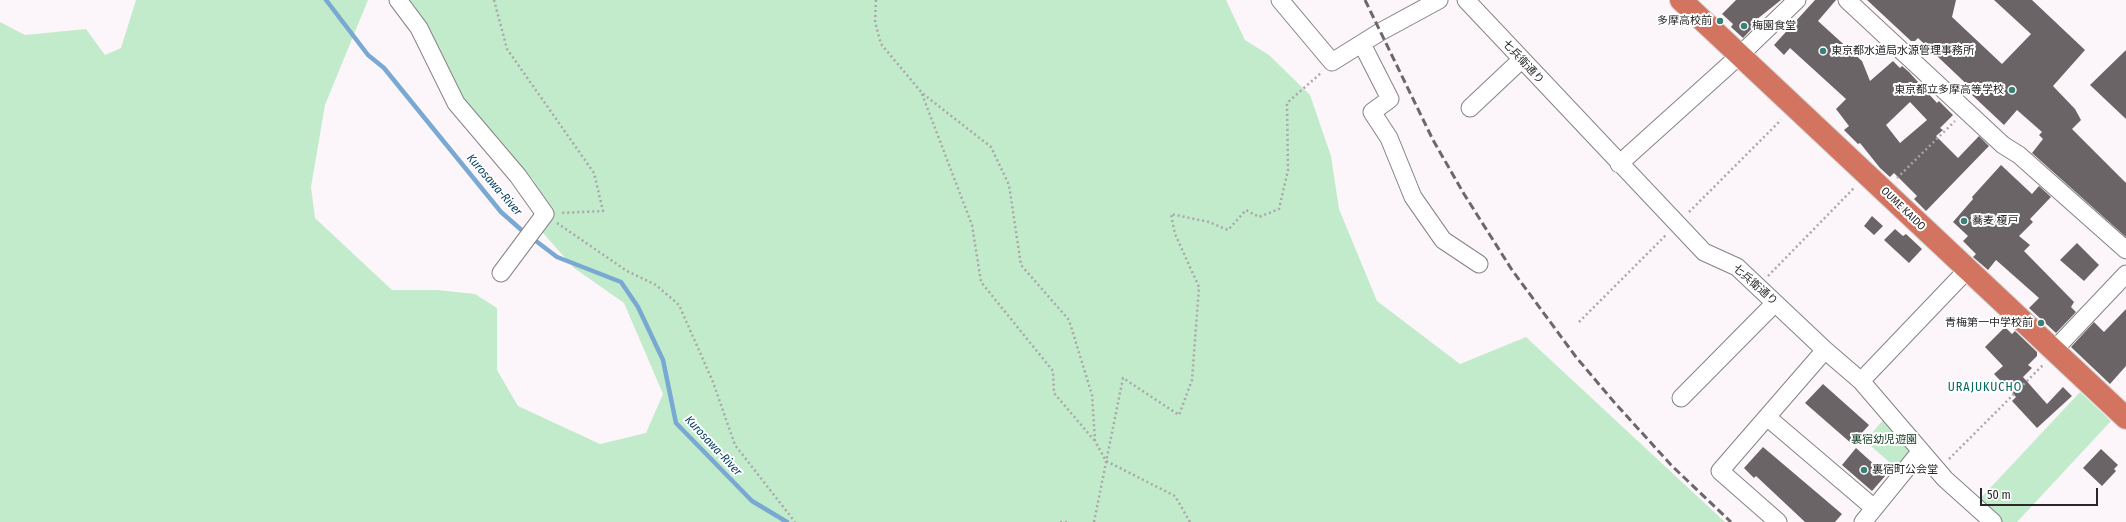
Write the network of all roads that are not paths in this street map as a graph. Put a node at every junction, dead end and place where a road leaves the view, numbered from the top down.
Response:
1 (398, 0) edge
2 (1280, 0) edge
3 (1439, 0) edge
4 (1466, 0) edge
5 (1681, 0) edge
6 (1797, 0) edge
7 (1847, 0) edge
8 (1362, 44) junction
9 (1740, 55) junction
10 (1521, 60) junction
11 (1470, 108) dead end
12 (1619, 164) junction
13 (2126, 250) edge
14 (1479, 264) dead end
15 (1967, 270) junction
16 (501, 272) dead end
17 (2126, 274) edge
18 (1775, 303) junction
19 (1825, 350) junction
20 (2054, 350) junction
21 (1861, 380) junction
22 (1681, 398) dead end
23 (1767, 416) junction
24 (2126, 418) edge
25 (1920, 452) junction
26 (1874, 508) junction
27 (1778, 522) edge
28 (1863, 522) edge
29 (1993, 522) edge

1 - 16 street
2 - 8 street
3 - 8 street
4 - 10 street, 七兵衛通り
5 - 9 highway, OUME KAIDO
6 - 9 street
7 - 13 street
8 - 14 street
9 - 12 street
9 - 15 highway, OUME KAIDO
10 - 11 street
10 - 12 street, 七兵衛通り
12 - 18 street, 七兵衛通り
15 - 20 highway, OUME KAIDO
15 - 21 street
17 - 20 street
18 - 19 street, 七兵衛通り
18 - 22 street
19 - 21 street, 七兵衛通り
19 - 23 street
20 - 24 highway, OUME KAIDO
21 - 25 street, 七兵衛通り
23 - 26 street
23 - 27 street
25 - 26 street
25 - 29 street, 七兵衛通り
26 - 28 street

